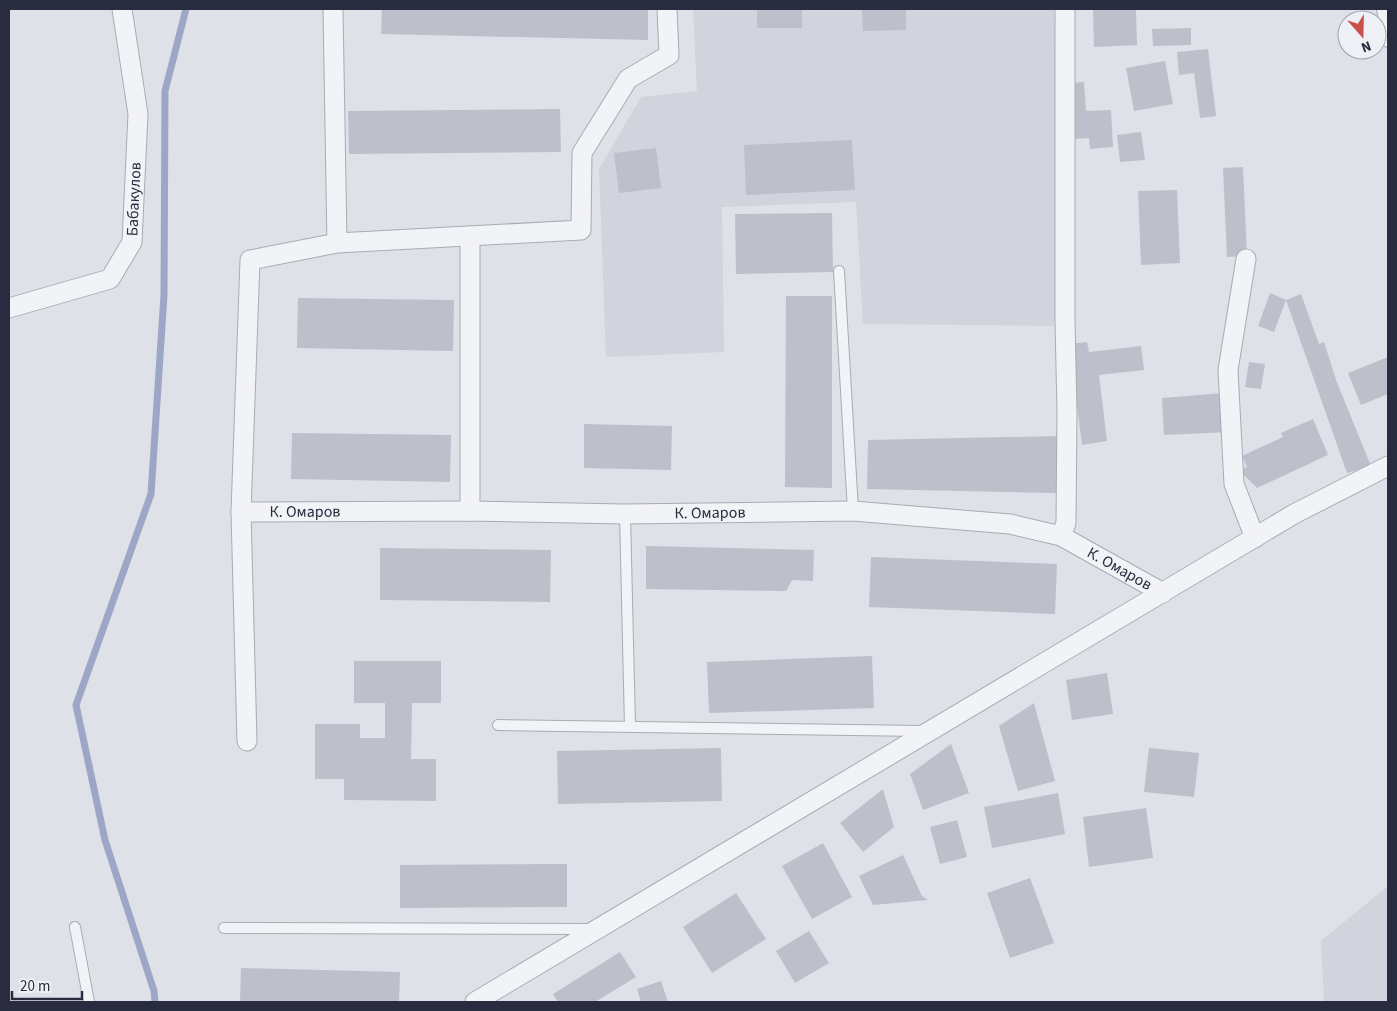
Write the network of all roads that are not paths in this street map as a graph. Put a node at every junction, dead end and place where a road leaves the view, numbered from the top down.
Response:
1 (122, 9) edge
2 (333, 9) edge
3 (667, 9) edge
4 (1065, 9) edge
5 (1382, 9) edge
6 (1388, 42) edge
7 (470, 236) junction
8 (337, 243) junction
9 (1246, 259) dead end
10 (839, 271) dead end
11 (9, 308) edge
12 (1388, 466) edge
13 (470, 511) junction
14 (854, 511) junction
15 (241, 512) junction
16 (625, 514) junction
17 (1061, 536) junction
18 (1255, 538) junction
19 (1162, 593) junction
20 (498, 725) dead end
21 (630, 727) junction
22 (930, 732) junction
23 (246, 741) dead end
24 (75, 927) dead end
25 (224, 928) dead end
26 (598, 929) junction
27 (89, 1002) edge
28 (475, 1002) edge

1 - 11 street, Бабакулов
2 - 8 street
3 - 7 street
4 - 17 street
5 - 6 lane
7 - 8 street
7 - 13 street
8 - 15 street
9 - 18 street
10 - 14 lane
12 - 18 street
13 - 15 street, К. Омаров
13 - 16 street, К. Омаров
14 - 16 street, К. Омаров
14 - 17 street, К. Омаров
15 - 23 street
16 - 21 lane
17 - 19 street, К. Омаров
18 - 19 street
19 - 22 street
20 - 21 lane
21 - 22 lane
22 - 26 street
24 - 27 lane
25 - 26 lane
26 - 28 street

